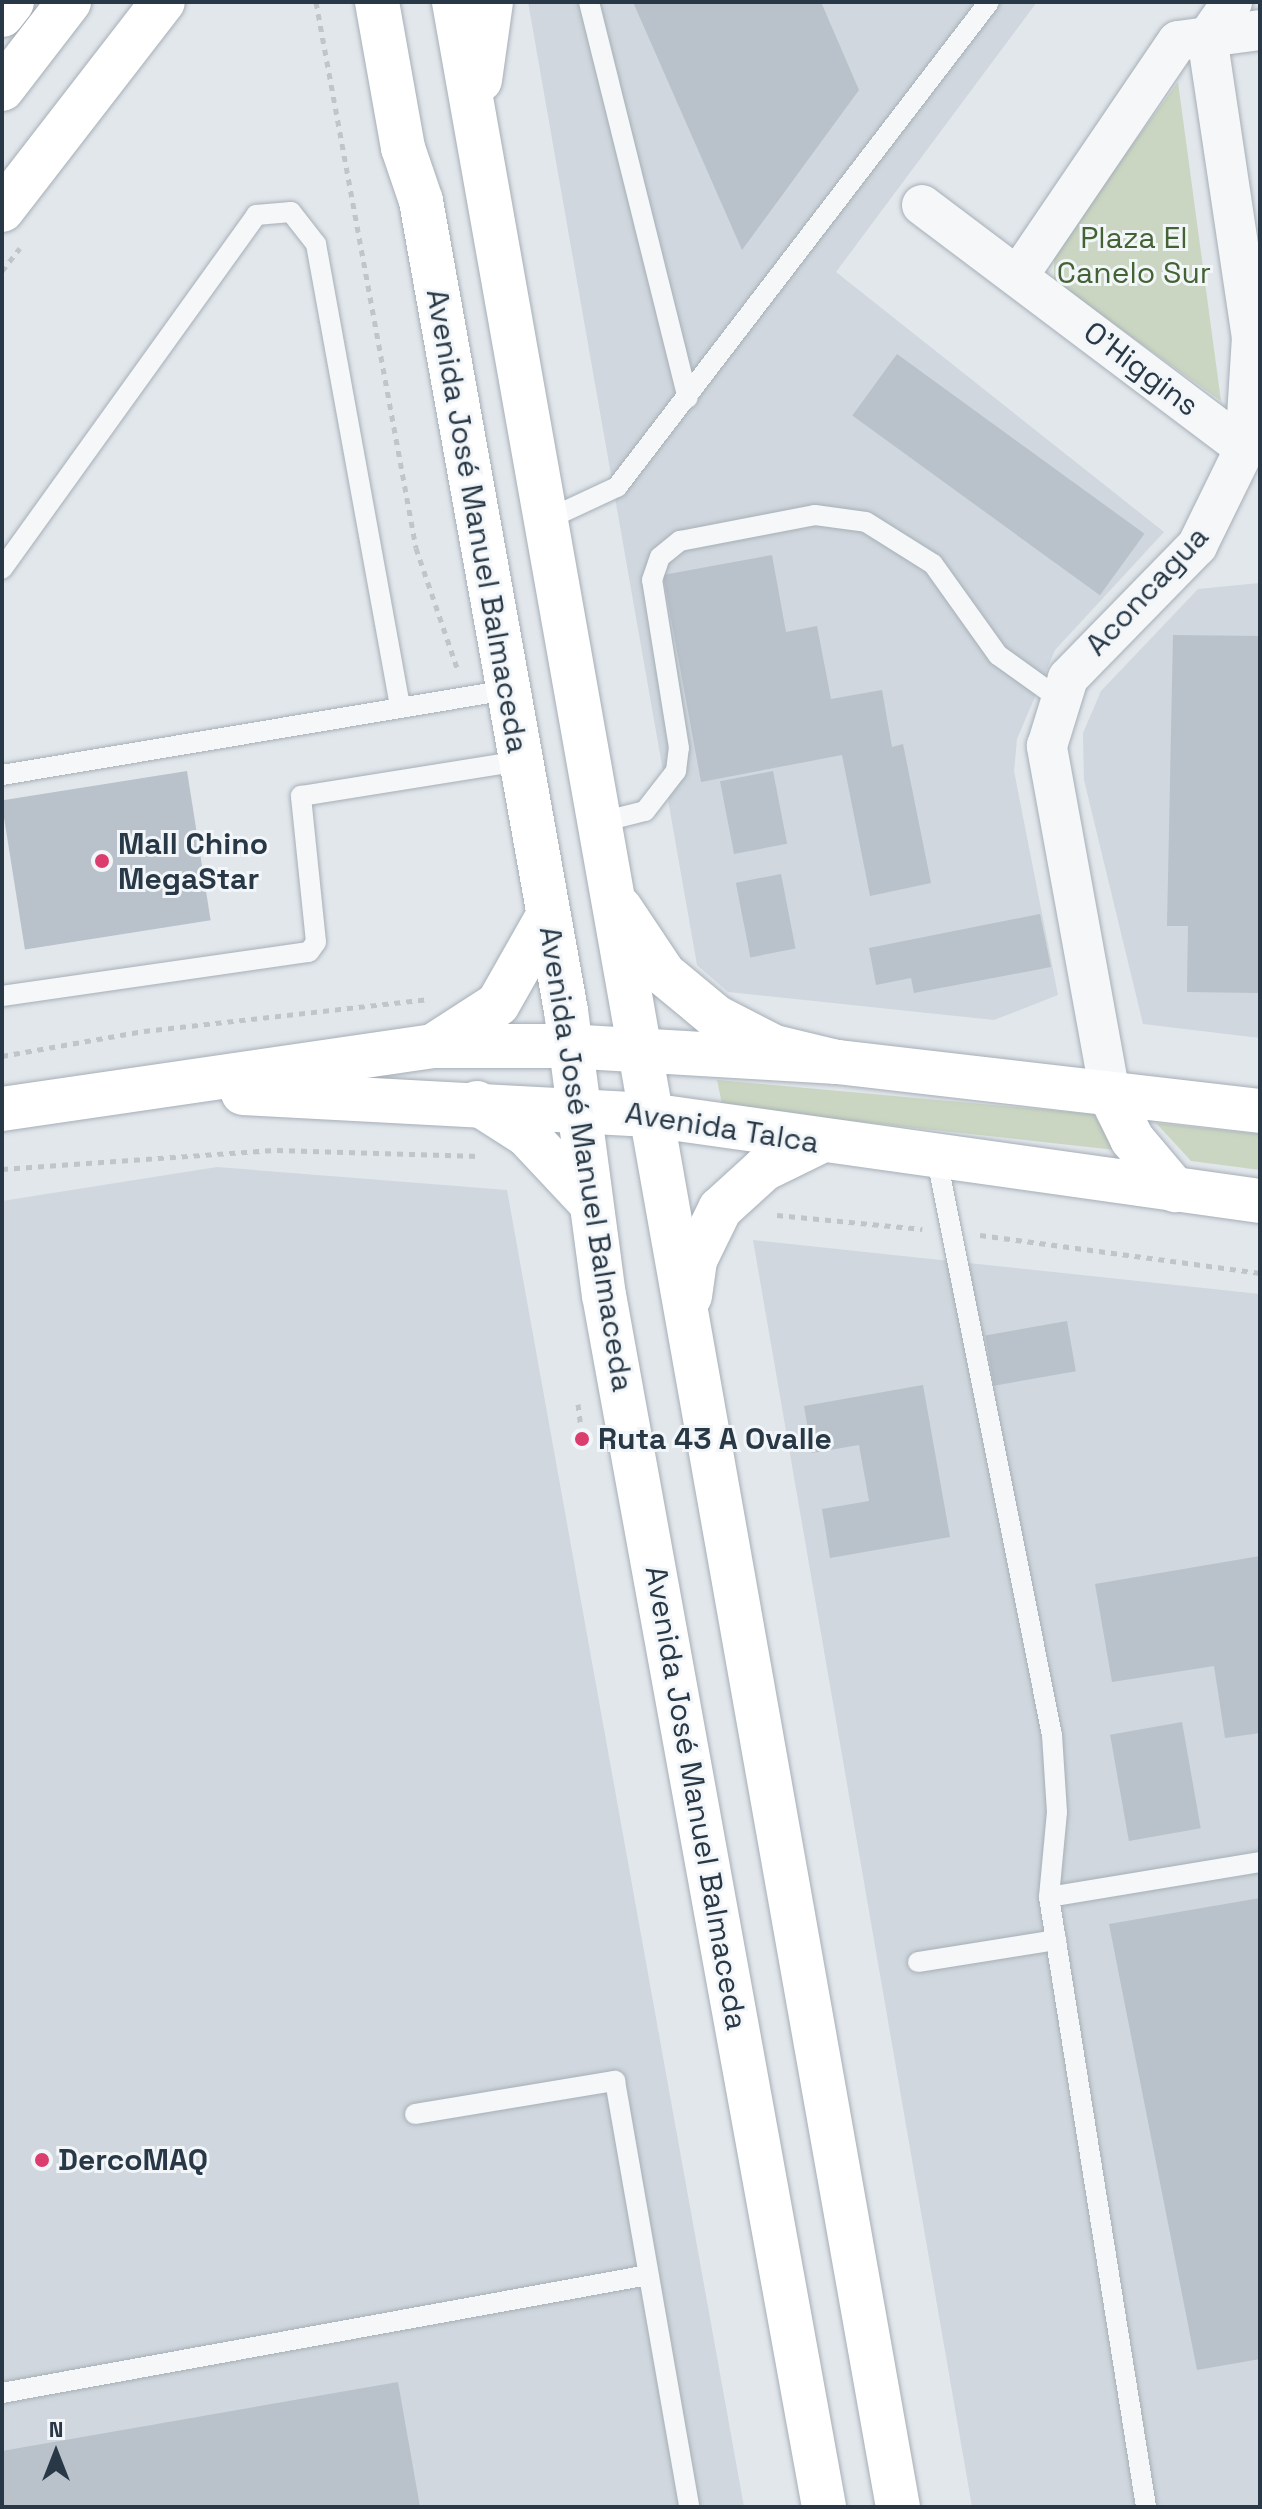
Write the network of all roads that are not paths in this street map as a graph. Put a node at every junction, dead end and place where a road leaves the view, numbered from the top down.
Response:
1 (12, 2) edge
2 (69, 2) edge
3 (163, 2) edge
4 (377, 2) edge
5 (454, 2) edge
6 (491, 2) edge
7 (589, 2) edge
8 (989, 2) edge
9 (1232, 2) edge
10 (2, 15) edge
11 (1260, 30) edge
12 (1207, 38) junction
13 (2, 89) edge
14 (475, 114) junction
15 (922, 205) dead end
16 (2, 210) edge
17 (1018, 276) junction
18 (1253, 301) edge
19 (688, 398) junction
20 (1245, 448) junction
21 (543, 522) junction
22 (2, 569) edge
23 (489, 692) junction
24 (1058, 698) junction
25 (400, 705) junction
26 (520, 761) junction
27 (2, 775) edge
28 (597, 823) junction
29 (609, 885) junction
30 (548, 916) junction
31 (2, 996) edge
32 (433, 1046) junction
33 (567, 1046) junction
34 (635, 1049) junction
35 (837, 1062) junction
36 (181, 1085) junction
37 (1110, 1094) junction
38 (477, 1103) junction
39 (577, 1108) junction
40 (2, 1109) edge
41 (1260, 1111) edge
42 (649, 1115) junction
43 (817, 1143) junction
44 (937, 1159) junction
45 (1175, 1190) junction
46 (589, 1201) junction
47 (1260, 1201) edge
48 (688, 1326) junction
49 (1260, 1862) edge
50 (1049, 1897) junction
51 (1056, 1940) junction
52 (918, 1962) dead end
53 (415, 2114) dead end
54 (648, 2275) junction
55 (2, 2393) edge
56 (689, 2507) edge
57 (824, 2507) edge
58 (898, 2507) edge
59 (1146, 2507) edge

1 - 10 main road
2 - 13 main road
3 - 16 main road
4 - 23 main road, Avenida José Manuel Balmaceda
5 - 14 main road
6 - 14 main road
7 - 19 lane
8 - 19 lane
9 - 12 street
11 - 12 street
12 - 17 street
12 - 18 street, Aconcagua
14 - 21 main road
15 - 17 street, O'Higgins
17 - 20 street, O'Higgins
18 - 20 street, Aconcagua
19 - 21 lane
20 - 24 street, Aconcagua
21 - 28 main road
22 - 25 lane
23 - 25 lane
23 - 26 main road, Avenida José Manuel Balmaceda
24 - 28 lane
24 - 37 street, Aconcagua
25 - 27 lane
26 - 30 main road, Avenida José Manuel Balmaceda
26 - 31 lane
28 - 29 main road
29 - 34 main road
29 - 35 main road
30 - 32 main road
30 - 33 main road, Avenida José Manuel Balmaceda
32 - 33 main road, Avenida Talca
32 - 36 main road, Avenida Talca
33 - 34 main road, Avenida Talca
33 - 39 main road, Avenida José Manuel Balmaceda
34 - 35 main road, Avenida Talca
34 - 42 main road
35 - 37 main road, Avenida Talca
36 - 38 main road, Avenida Talca
36 - 40 main road, Avenida Talca
37 - 41 main road, Avenida Talca
37 - 45 main road
38 - 39 main road, Avenida Talca
38 - 46 main road
39 - 42 main road, Avenida Talca
39 - 46 main road, Avenida José Manuel Balmaceda
42 - 43 main road, Avenida Talca
42 - 48 main road
43 - 44 main road, Avenida Talca
43 - 48 main road
44 - 45 main road, Avenida Talca
44 - 50 lane
45 - 47 main road, Avenida Talca
46 - 57 main road, Avenida José Manuel Balmaceda
48 - 58 main road
49 - 50 lane
50 - 51 lane
51 - 52 lane
51 - 59 lane
53 - 54 lane
54 - 55 lane
54 - 56 lane

